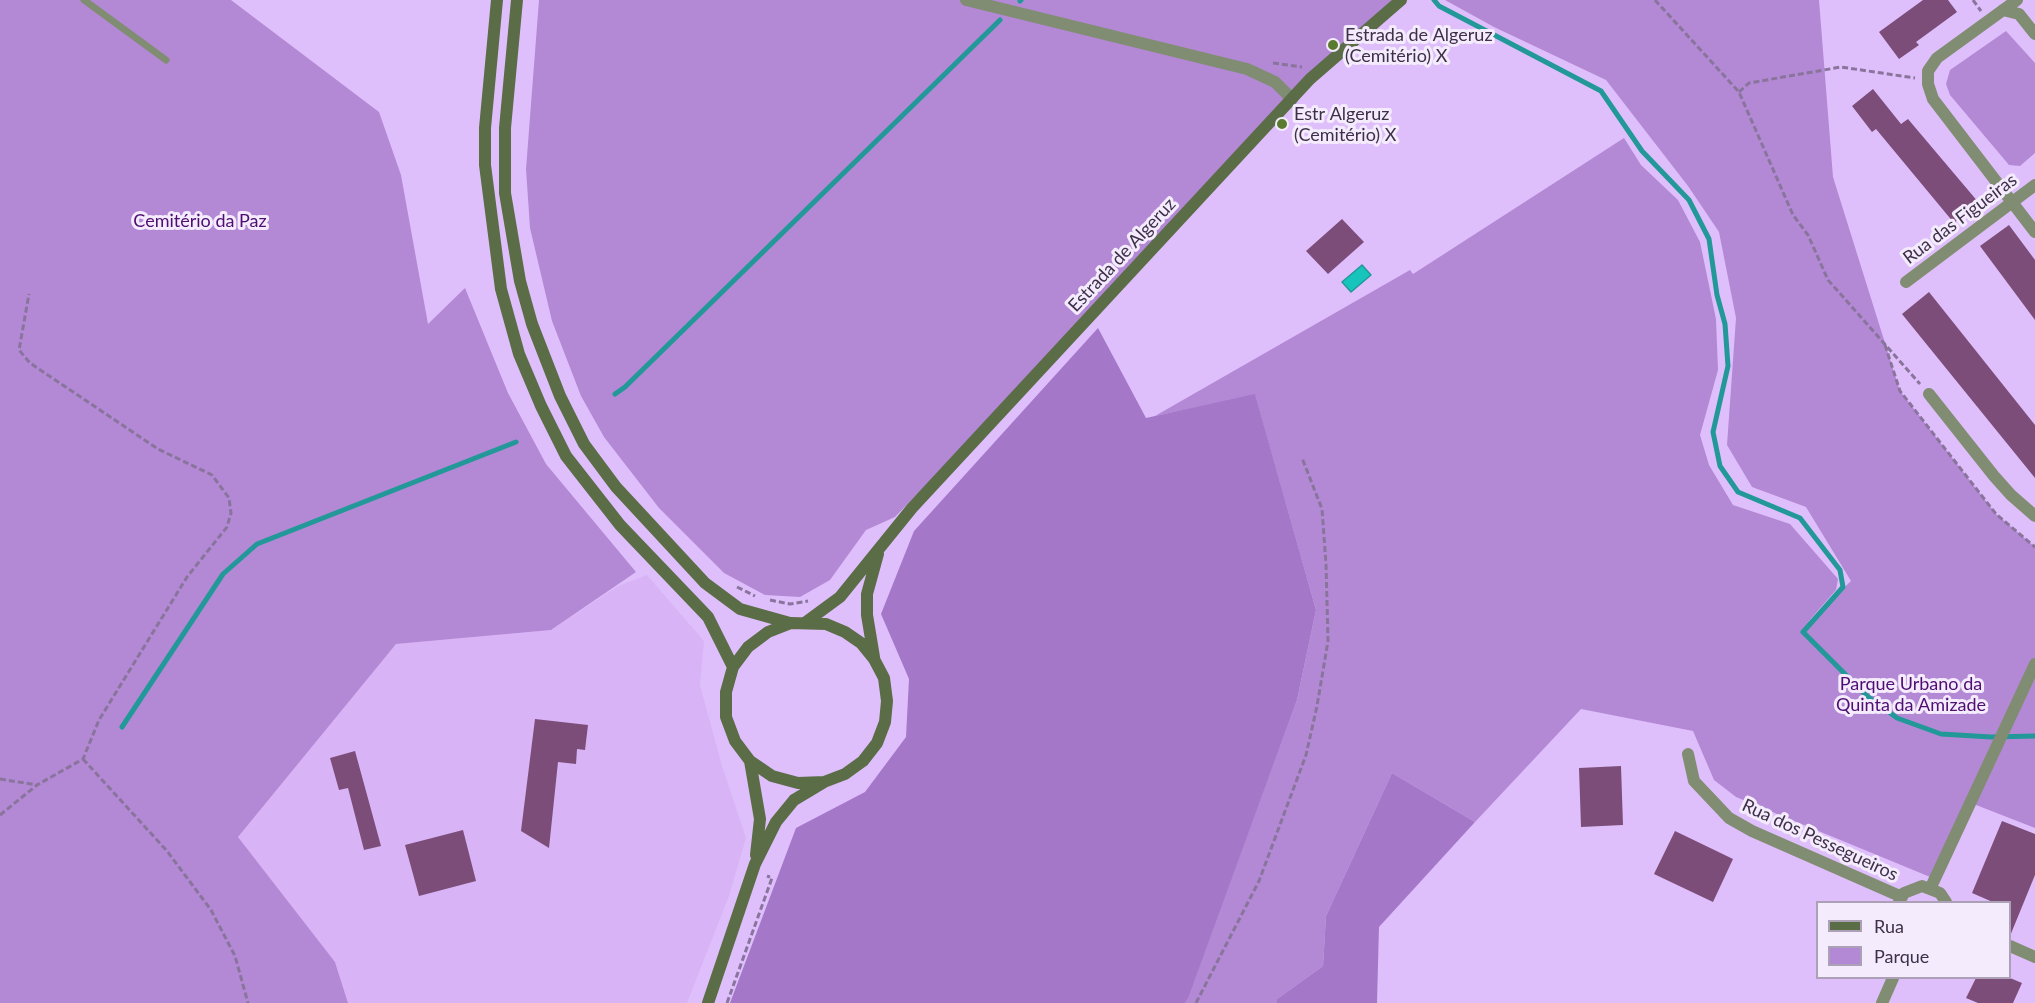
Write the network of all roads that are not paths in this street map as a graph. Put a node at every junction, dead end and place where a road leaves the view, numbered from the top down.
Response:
1 (84, 0) edge
2 (497, 0) edge
3 (517, 0) edge
4 (966, 0) edge
5 (1401, 0) edge
6 (2017, 0) edge
7 (2003, 10) junction
8 (2035, 34) edge
9 (166, 60) dead end
10 (1292, 99) junction
11 (2035, 185) edge
12 (2013, 204) junction
13 (2035, 232) edge
14 (1906, 282) dead end
15 (1929, 394) road end
16 (2035, 516) edge
17 (881, 545) junction
18 (806, 622) junction
19 (791, 623) junction
20 (874, 659) junction
21 (2035, 664) edge
22 (733, 667) junction
23 (1688, 753) dead end
24 (750, 761) junction
25 (824, 782) junction
26 (755, 864) junction
27 (1931, 887) junction
28 (1900, 900) edge
29 (1945, 901) edge
30 (2011, 946) edge
31 (2035, 957) edge
32 (1893, 979) edge
33 (708, 1003) edge
34 (1882, 1003) edge

1 - 9 lane
2 - 22 main road
3 - 19 main road
4 - 10 street
5 - 10 main road, Estrada de Algeruz
6 - 7 street
7 - 8 street
7 - 12 street
10 - 17 main road, Estrada de Algeruz
11 - 12 street, Rua das Figueiras
12 - 13 street
12 - 14 street, Rua das Figueiras
15 - 16 street
17 - 18 main road, Estrada de Algeruz
17 - 20 main road, Estrada de Algeruz
18 - 19 main road, Estrada de Algeruz
18 - 20 main road, Estrada de Algeruz
19 - 22 main road, Estrada de Algeruz
20 - 25 main road, Estrada de Algeruz
21 - 27 street
22 - 24 main road, Estrada de Algeruz
23 - 28 street, Rua dos Pessegueiros
24 - 25 main road, Estrada de Algeruz
24 - 26 main road, Estrada de Algeruz
25 - 26 main road, Estrada de Algeruz
26 - 33 main road, Estrada de Algeruz
27 - 28 street
27 - 29 street
30 - 31 street
32 - 34 street

